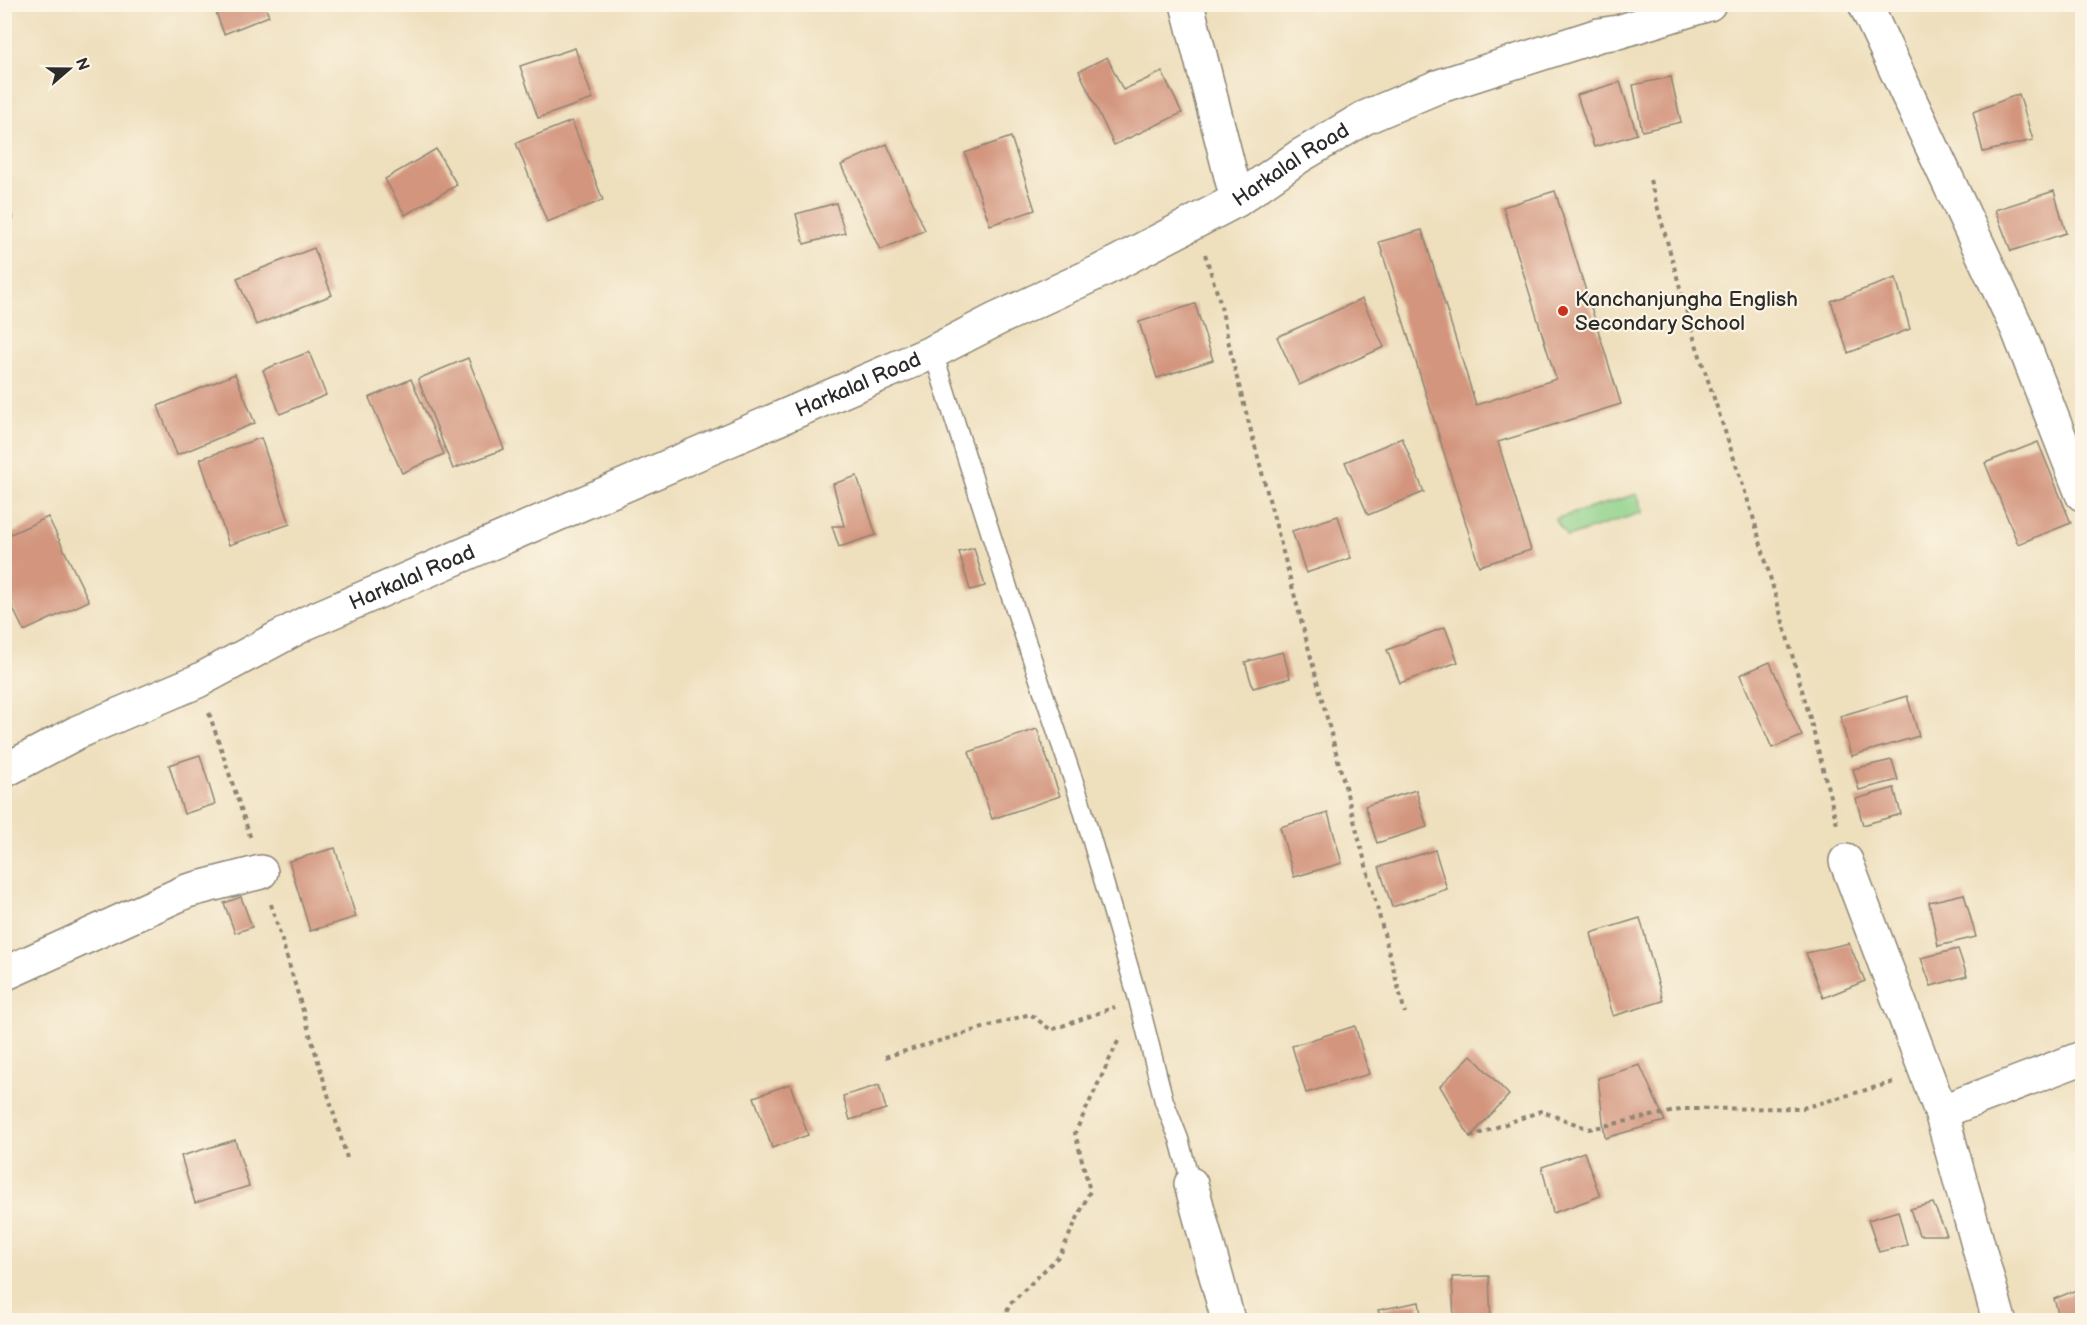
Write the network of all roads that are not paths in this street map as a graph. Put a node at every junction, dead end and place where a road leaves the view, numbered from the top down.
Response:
1 (1187, 4) edge
2 (1708, 4) edge
3 (1864, 4) edge
4 (1237, 200) junction
5 (933, 352) junction
6 (2082, 494) edge
7 (4, 771) edge
8 (1846, 861) road end
9 (261, 872) road end
10 (4, 974) edge
11 (2082, 1058) edge
12 (1941, 1112) junction
13 (1191, 1184) joint
14 (1228, 1320) edge
15 (1999, 1320) edge

1 - 4 street
2 - 4 street, Harkalal Road
3 - 6 street
4 - 5 street, Harkalal Road
5 - 7 street, Harkalal Road
5 - 13 lane
8 - 12 street
9 - 10 street
11 - 12 street
12 - 15 street
13 - 14 street

